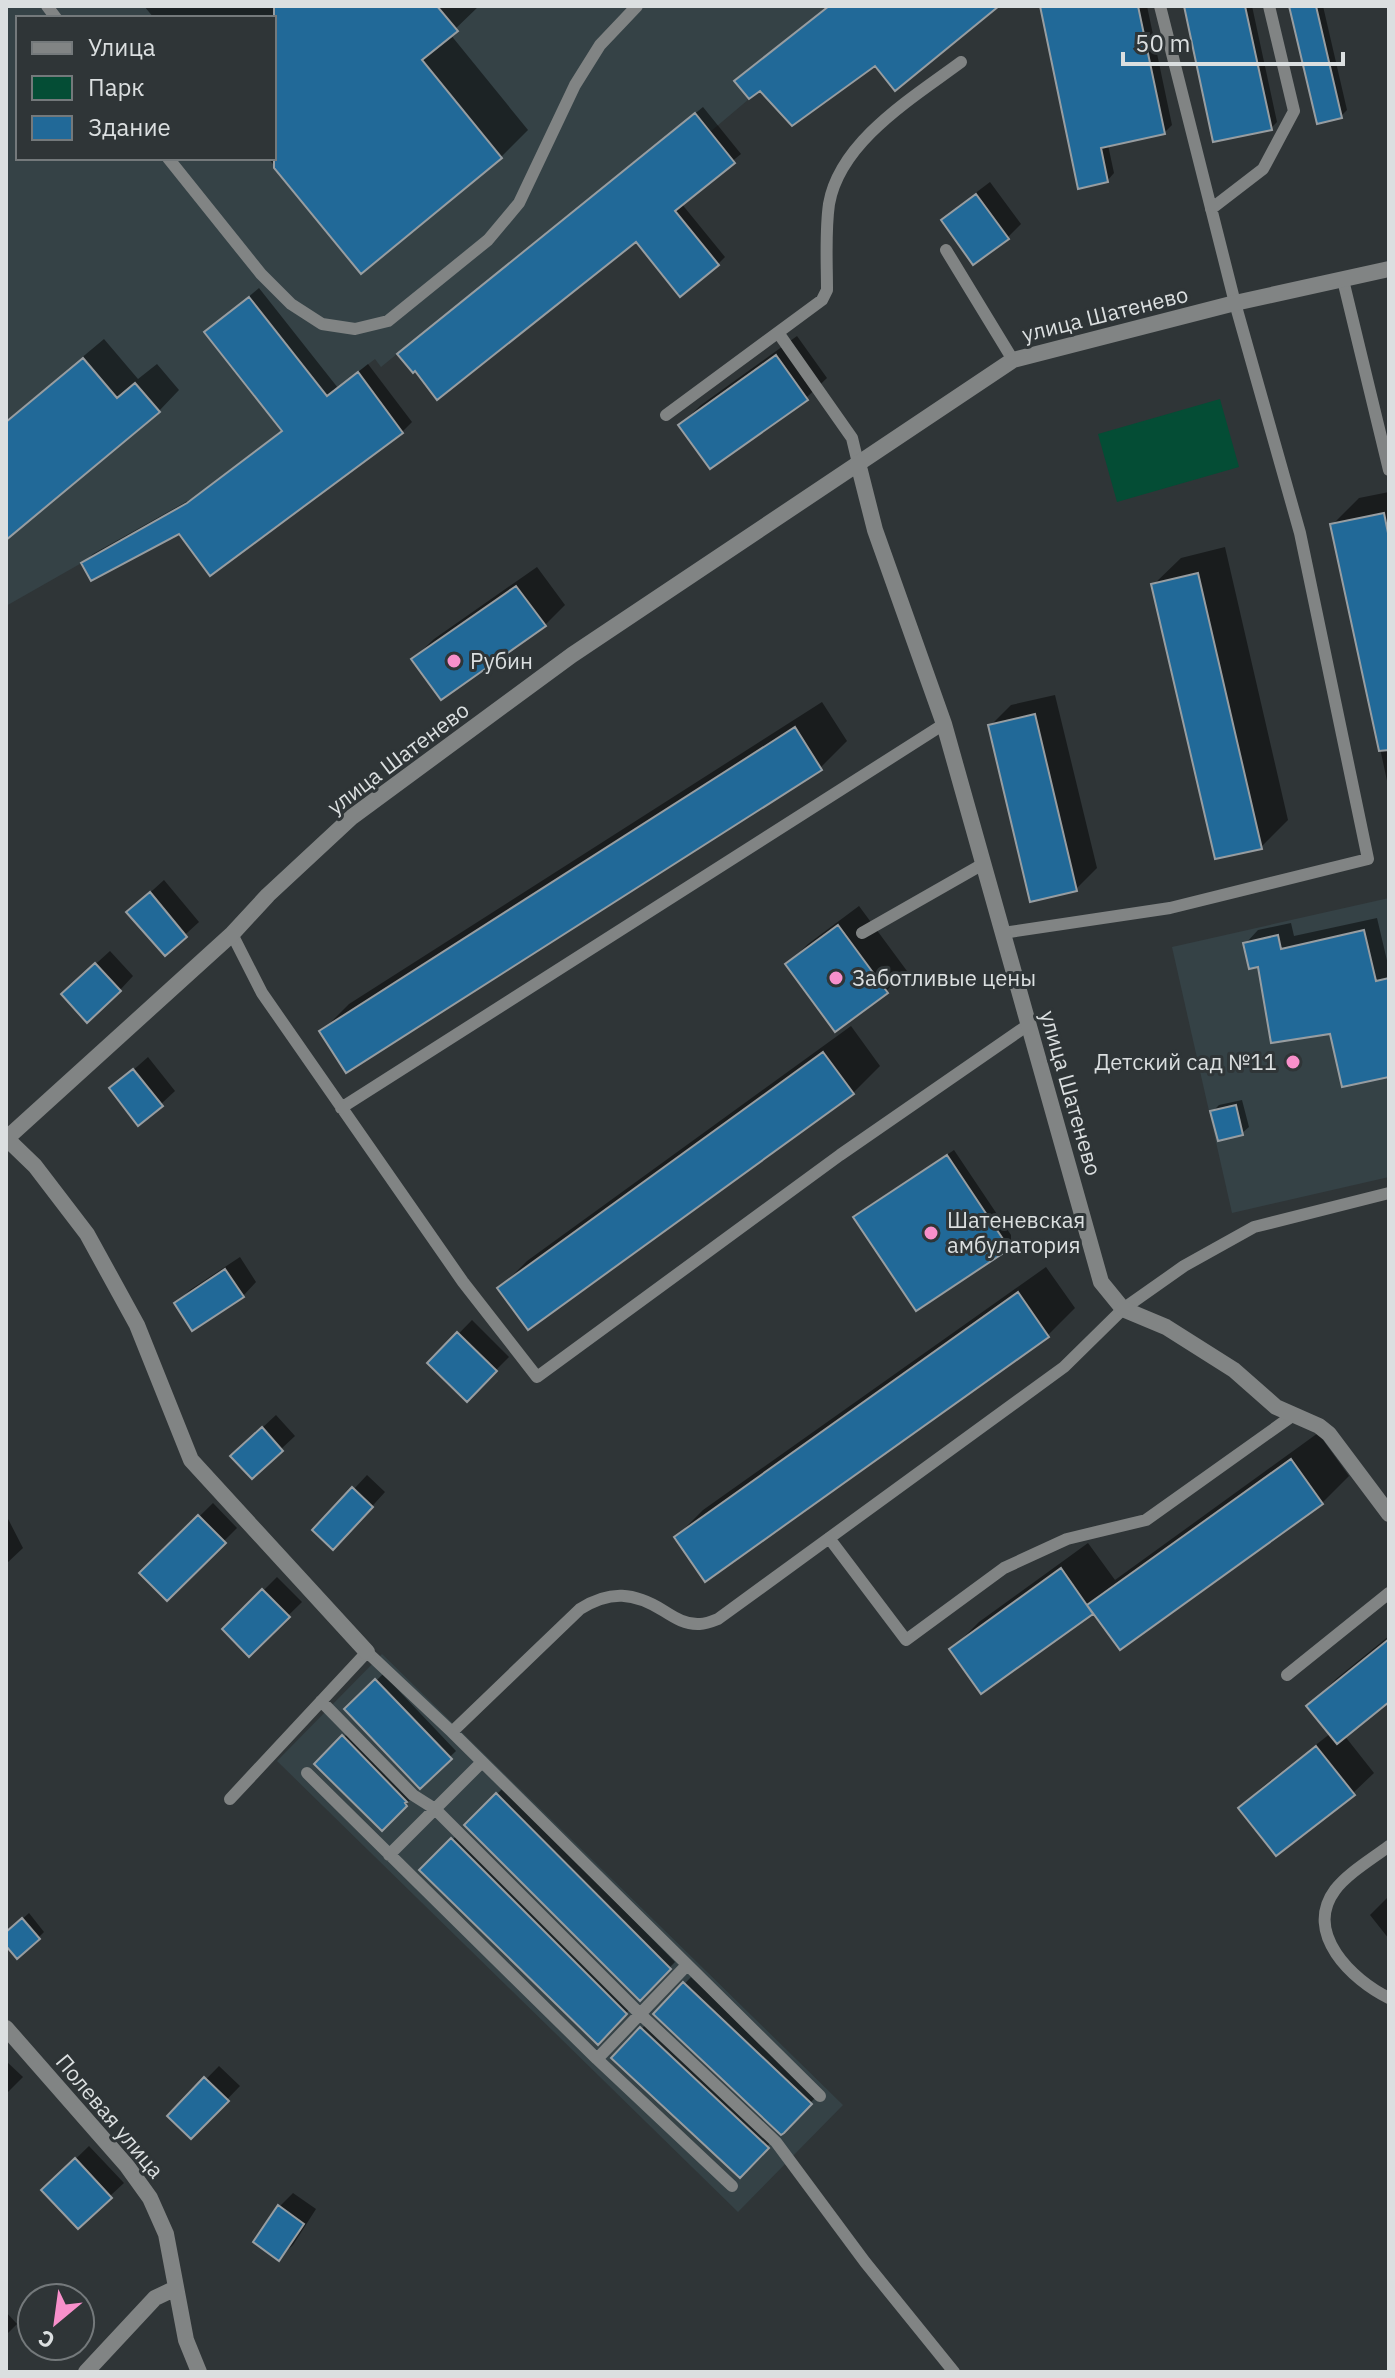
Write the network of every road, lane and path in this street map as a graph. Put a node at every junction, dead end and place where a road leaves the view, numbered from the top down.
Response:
1 (637, 6) edge
2 (1160, 6) edge
3 (1269, 6) edge
4 (961, 62) dead end
5 (170, 160) edge
6 (1211, 209) junction
7 (946, 250) dead end
8 (1389, 269) edge
9 (1343, 280) junction
10 (1235, 303) junction
11 (779, 334) junction
12 (1013, 360) junction
13 (666, 415) dead end
14 (858, 463) junction
15 (1389, 470) edge
16 (944, 724) junction
17 (983, 864) junction
18 (862, 933) dead end
19 (1003, 933) junction
20 (232, 934) junction
21 (1028, 1025) junction
22 (341, 1108) junction
23 (6, 1138) edge
24 (1389, 1193) edge
25 (1123, 1309) junction
26 (1292, 1416) junction
27 (1389, 1514) edge
28 (829, 1538) junction
29 (1389, 1593) edge
30 (367, 1652) junction
31 (1287, 1675) dead end
32 (321, 1701) junction
33 (452, 1732) junction
34 (482, 1762) junction
35 (307, 1773) dead end
36 (230, 1799) dead end
37 (435, 1809) junction
38 (1389, 1846) edge
39 (389, 1855) junction
40 (687, 1965) junction
41 (1389, 1998) edge
42 (640, 2014) junction
43 (6, 2028) edge
44 (597, 2059) junction
45 (820, 2096) dead end
46 (732, 2186) dead end
47 (176, 2288) junction
48 (86, 2372) edge
49 (199, 2372) edge
50 (954, 2372) edge

1 - 5 lane
2 - 6 lane
3 - 6 lane
4 - 11 lane
6 - 10 lane
7 - 12 lane
8 - 9 street, улица Шатенево
9 - 10 street, улица Шатенево
9 - 15 lane
10 - 12 street, улица Шатенево
10 - 19 lane
11 - 13 lane
11 - 14 lane
12 - 14 street, улица Шатенево
14 - 16 street, улица Шатенево
14 - 20 street, улица Шатенево
16 - 17 street, улица Шатенево
16 - 22 lane
17 - 18 lane
17 - 19 street, улица Шатенево
19 - 21 street, улица Шатенево
20 - 22 lane
20 - 23 street, улица Шатенево
21 - 22 lane
21 - 25 street, улица Шатенево
23 - 30 street
24 - 25 lane
25 - 26 street
25 - 28 lane
26 - 27 street
26 - 28 lane
28 - 33 lane
29 - 31 lane
30 - 32 lane
30 - 33 lane
32 - 36 lane
32 - 37 lane
33 - 34 lane
34 - 37 lane
34 - 40 lane
35 - 39 lane
37 - 39 lane
37 - 42 lane
38 - 41 lane
39 - 44 lane
40 - 42 lane
40 - 45 lane
42 - 44 lane
42 - 50 lane
43 - 47 street, Полевая улица
44 - 46 lane
47 - 48 street
47 - 49 street, Полевая улица

